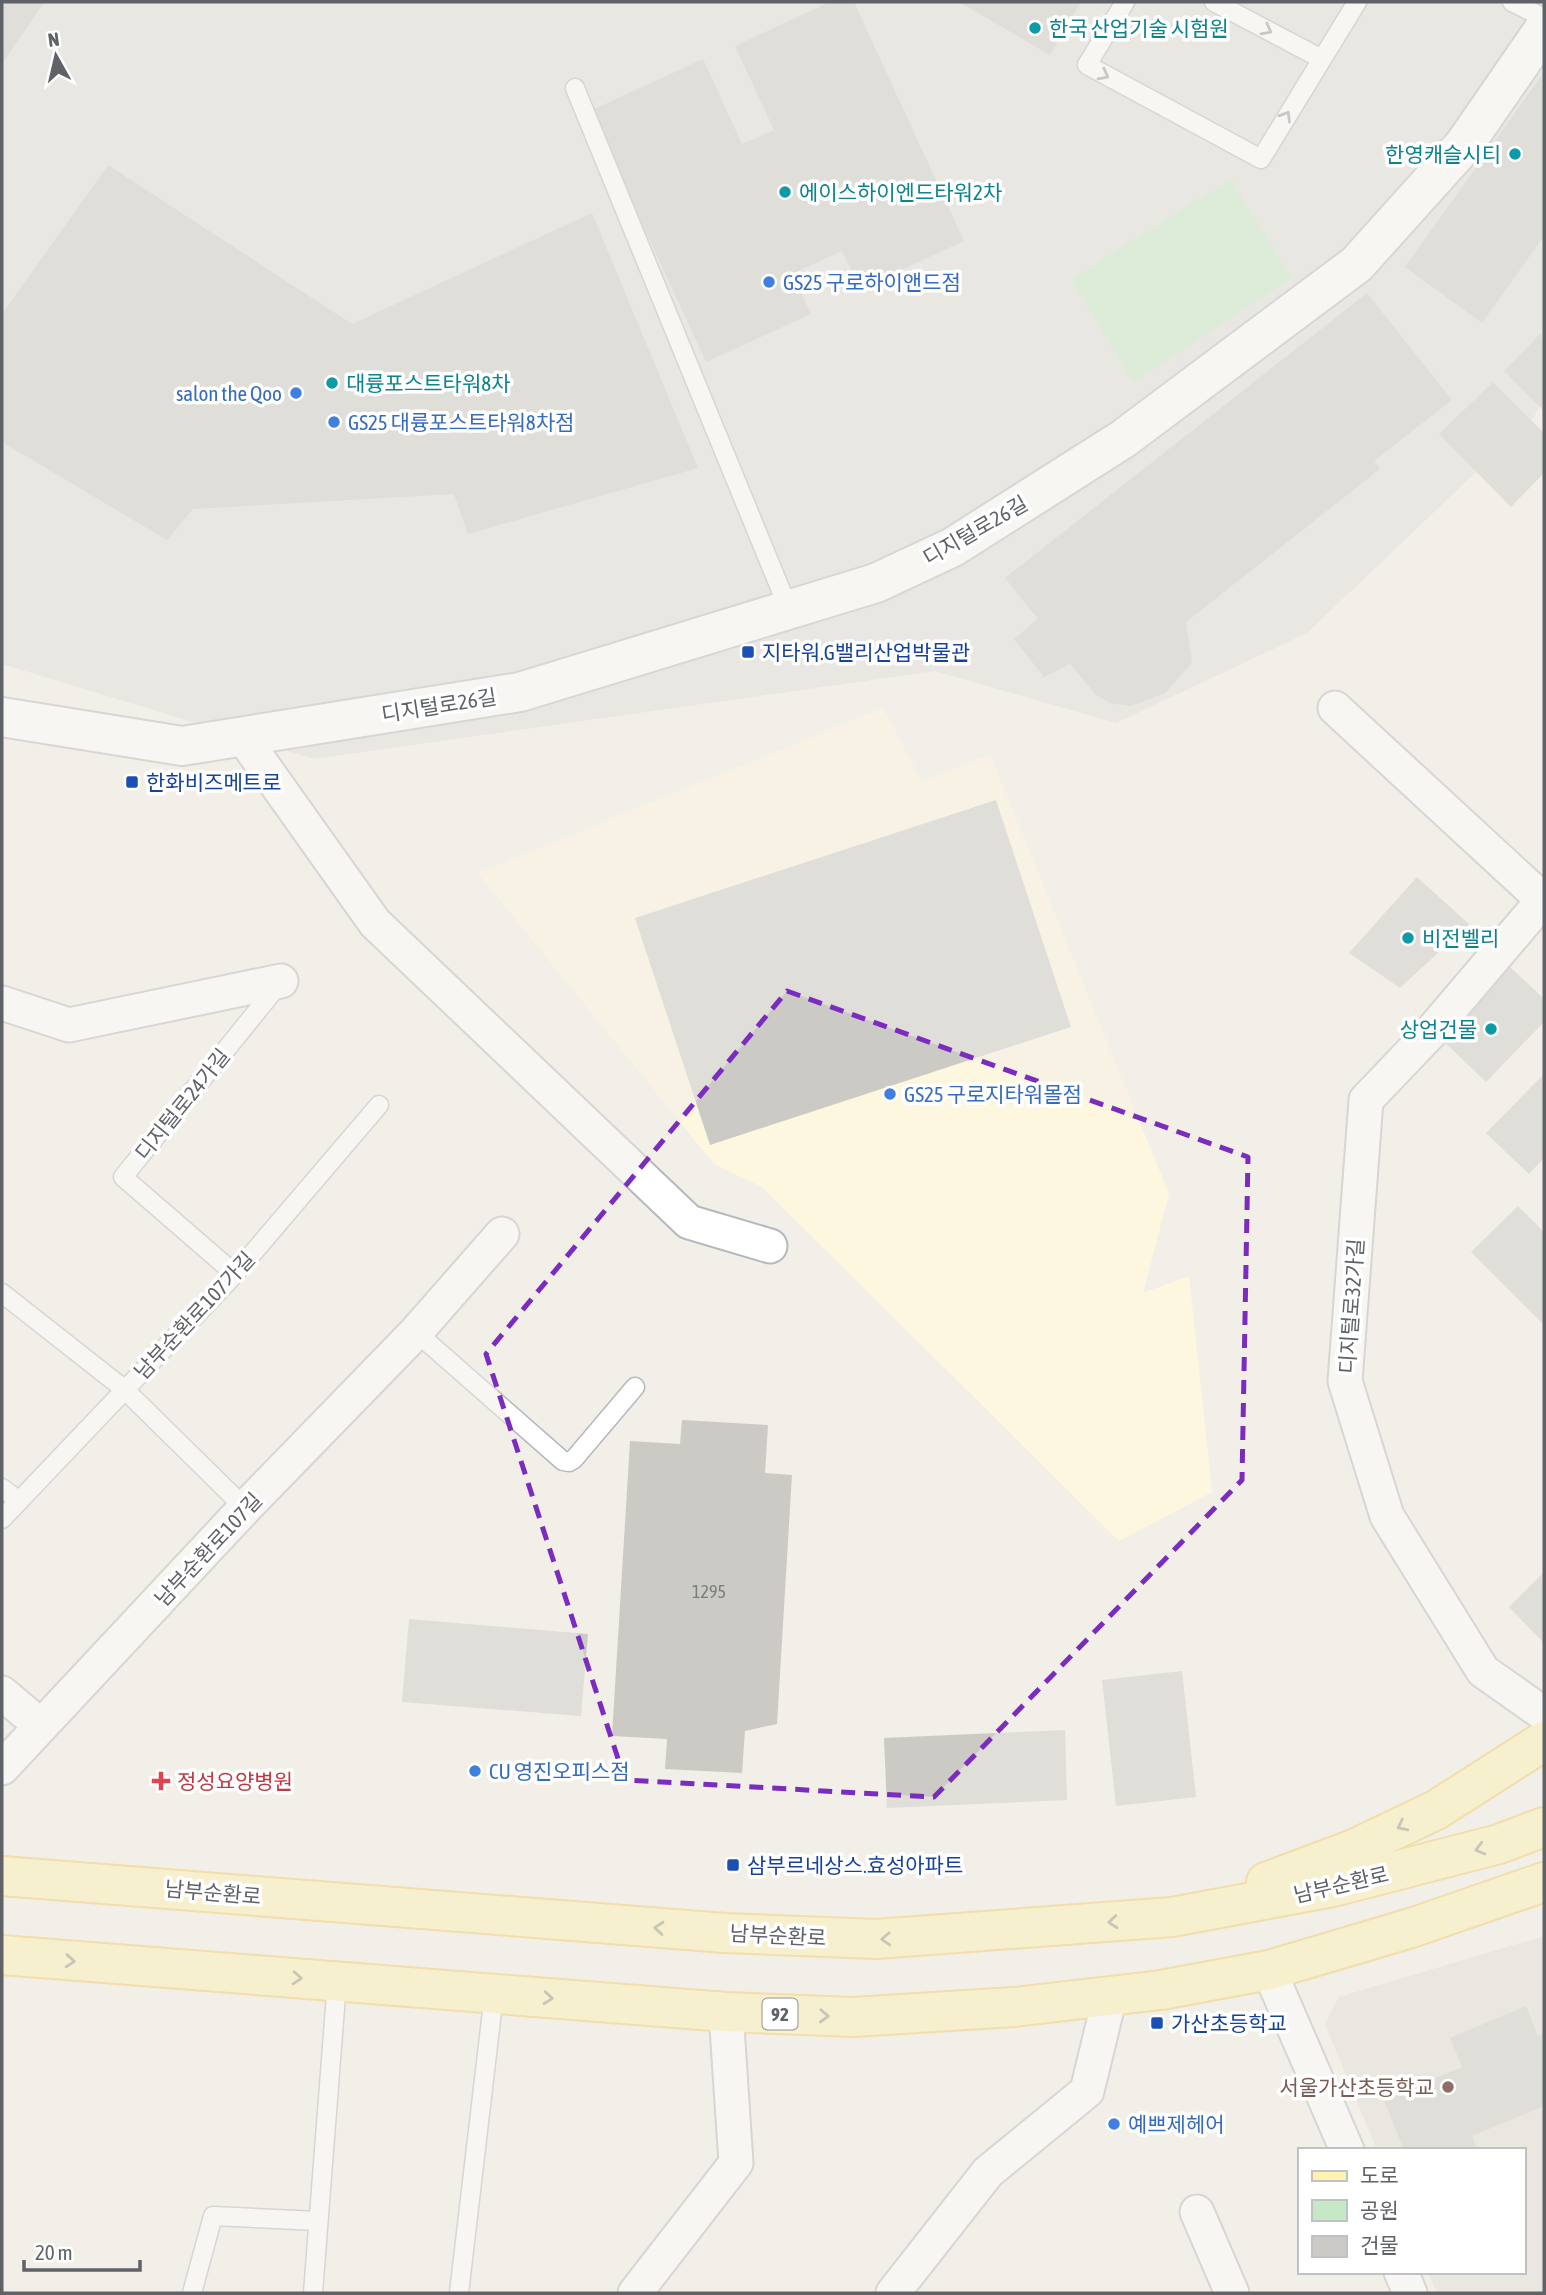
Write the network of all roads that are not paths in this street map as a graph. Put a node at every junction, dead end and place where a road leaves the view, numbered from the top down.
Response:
1 (1125, 2) edge
2 (1214, 2) edge
3 (1357, 2) edge
4 (1511, 2) edge
5 (1544, 18) edge
6 (1544, 29) edge
7 (1320, 58) junction
8 (575, 88) dead end
9 (789, 610) junction
10 (1335, 708) dead end
11 (2, 717) edge
12 (242, 736) junction
13 (1544, 900) edge
14 (281, 981) joint
15 (2, 1003) edge
16 (379, 1105) dead end
17 (502, 1234) dead end
18 (770, 1246) dead end
19 (235, 1274) junction
20 (2, 1293) edge
21 (416, 1332) junction
22 (635, 1387) dead end
23 (124, 1389) junction
24 (2, 1488) edge
25 (19, 1501) junction
26 (245, 1508) junction
27 (2, 1519) edge
28 (2, 1693) edge
29 (1544, 1714) edge
30 (41, 1726) junction
31 (1544, 1741) edge
32 (2, 1768) edge
33 (1544, 1827) edge
34 (2, 1876) edge
35 (1544, 1882) edge
36 (1171, 1917) junction
37 (2, 1955) edge
38 (1269, 1970) junction
39 (337, 1982) junction
40 (494, 1994) junction
41 (1110, 1996) junction
42 (726, 2012) junction
43 (1346, 2148) edge
44 (1197, 2212) dead end
45 (318, 2221) junction
46 (1402, 2274) edge
47 (192, 2293) edge
48 (313, 2293) edge
49 (459, 2293) edge
50 (635, 2293) edge
51 (894, 2293) edge
52 (1232, 2293) edge
53 (1410, 2293) edge

1 -> 7 lane
2 -> 7 lane
3 - 7 lane
4 - 5 lane
6 - 9 street, 디지털로26길
8 - 9 lane
9 - 12 street, 디지털로26길
10 - 13 street, 디지털로32가길
11 - 12 street, 디지털로26길
12 - 18 street
13 - 29 street, 디지털로32가길
14 - 15 street
14 - 19 lane, 디지털로24가길
16 - 19 lane, 남부순환로107가길
17 - 21 street, 남부순환로107길
19 - 23 lane, 남부순환로107가길
20 - 23 lane
21 - 22 lane
21 - 26 street, 남부순환로107길
23 - 25 lane, 남부순환로107가길
23 - 26 lane
24 - 25 lane
25 - 27 lane, 남부순환로107가길
26 - 30 street, 남부순환로107길
28 - 30 street
30 - 32 street, 남부순환로107길
31 -> 36 main road
33 -> 36 main road, 남부순환로
36 -> 34 main road, 남부순환로
35 - 38 main road, 92
37 -> 39 main road, 92
38 - 41 main road, 92
38 - 43 street
39 - 40 main road, 92
39 - 45 lane
40 -> 42 main road, 92
40 - 49 lane
42 -> 41 main road, 92
41 - 51 street
42 - 50 street
44 - 52 street
45 - 47 lane
45 - 48 lane
46 - 53 street

